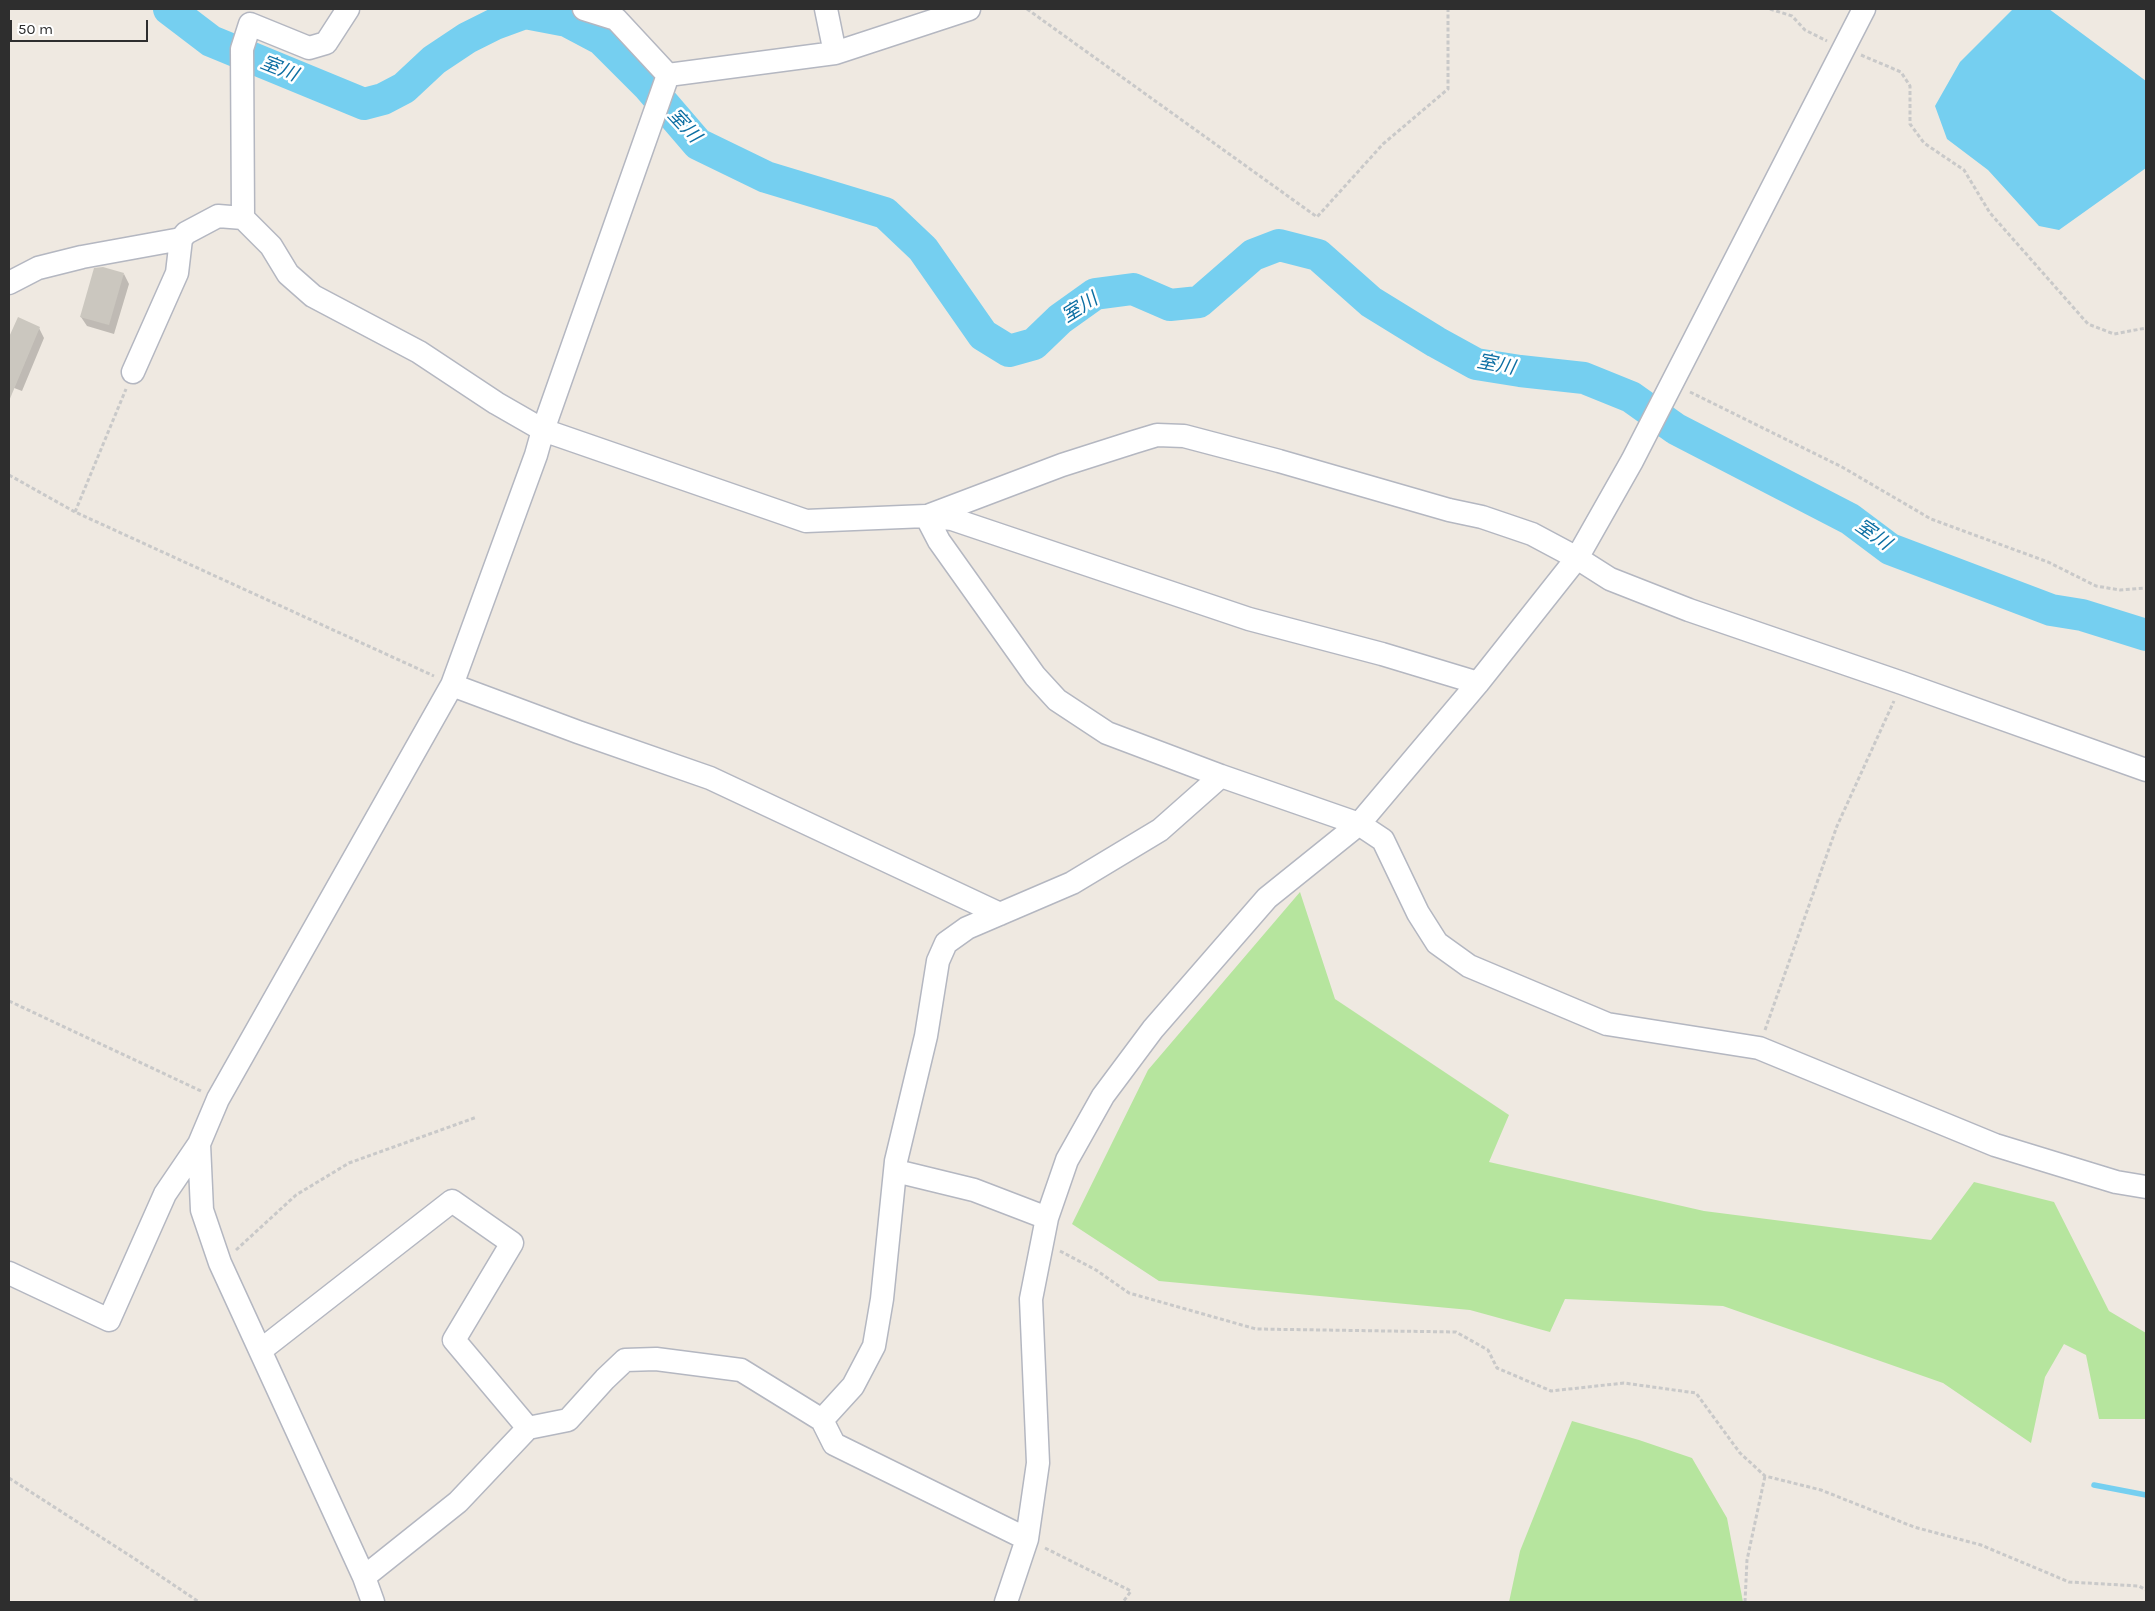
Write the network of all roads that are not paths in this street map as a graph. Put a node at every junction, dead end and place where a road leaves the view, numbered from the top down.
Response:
1 (348, 9) edge
2 (584, 9) edge
3 (826, 9) edge
4 (969, 9) edge
5 (1864, 9) edge
6 (835, 53) junction
7 (668, 75) junction
8 (243, 218) junction
9 (181, 239) junction
10 (9, 283) edge
11 (133, 372) road end
12 (543, 430) junction
13 (926, 516) junction
14 (1577, 558) junction
15 (1478, 683) junction
16 (452, 685) junction
17 (2146, 770) edge
18 (1221, 776) junction
19 (1359, 824) junction
20 (1000, 914) junction
21 (199, 1144) junction
22 (896, 1171) junction
23 (2146, 1187) edge
24 (1047, 1218) junction
25 (9, 1273) edge
26 (261, 1350) junction
27 (822, 1420) junction
28 (528, 1428) junction
29 (1027, 1539) junction
30 (364, 1577) junction
31 (373, 1602) edge
32 (1006, 1602) edge

1 - 8 street
2 - 7 street
3 - 6 street
4 - 6 street
5 - 14 street
6 - 7 street
7 - 12 street
8 - 9 street
8 - 12 street
9 - 10 street
9 - 11 street
12 - 13 street
12 - 16 street
13 - 14 street
13 - 15 street
13 - 18 street
14 - 15 street
14 - 17 street
15 - 19 street
16 - 20 street
16 - 21 street
18 - 19 street
18 - 20 street
19 - 23 street
19 - 24 street
20 - 22 street
21 - 25 street
21 - 26 street
22 - 24 street
22 - 27 street
24 - 29 street
26 - 28 street
26 - 30 street
27 - 28 street
27 - 29 street
28 - 30 street
29 - 32 street
30 - 31 street

